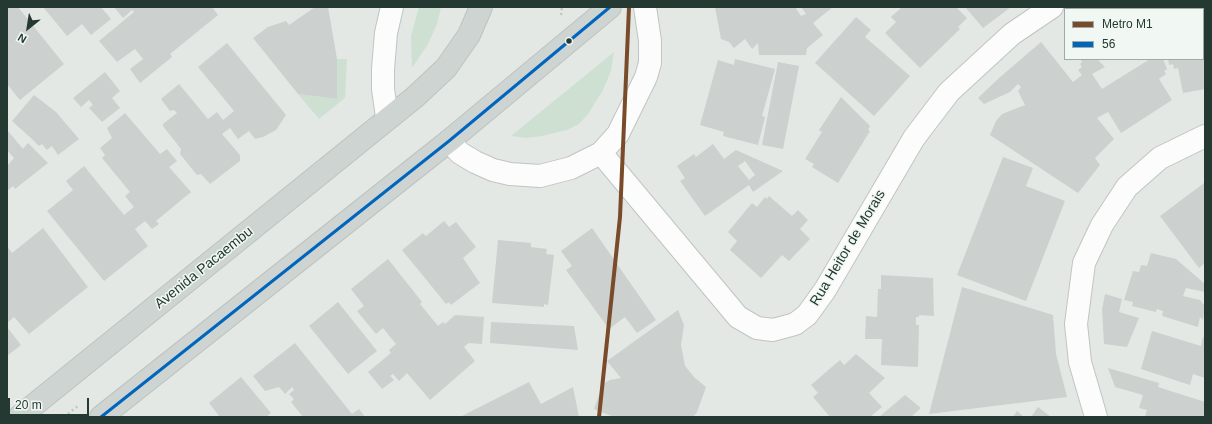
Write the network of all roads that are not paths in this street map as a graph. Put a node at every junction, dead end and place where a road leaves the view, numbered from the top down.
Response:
1 (392, 7) edge
2 (482, 7) edge
3 (610, 7) edge
4 (645, 7) edge
5 (1052, 7) edge
6 (387, 117) junction
7 (1205, 136) edge
8 (449, 141) junction
9 (601, 153) junction
10 (19, 417) edge
11 (101, 417) edge
12 (1096, 417) edge

1 - 6 street
2 - 6 main road, Avenida Pacaembu
3 - 8 main road
4 - 9 street
5 - 9 street, Rua Heitor de Morais
6 - 10 main road, Avenida Pacaembu
7 - 12 street
8 - 9 street
8 - 11 main road

